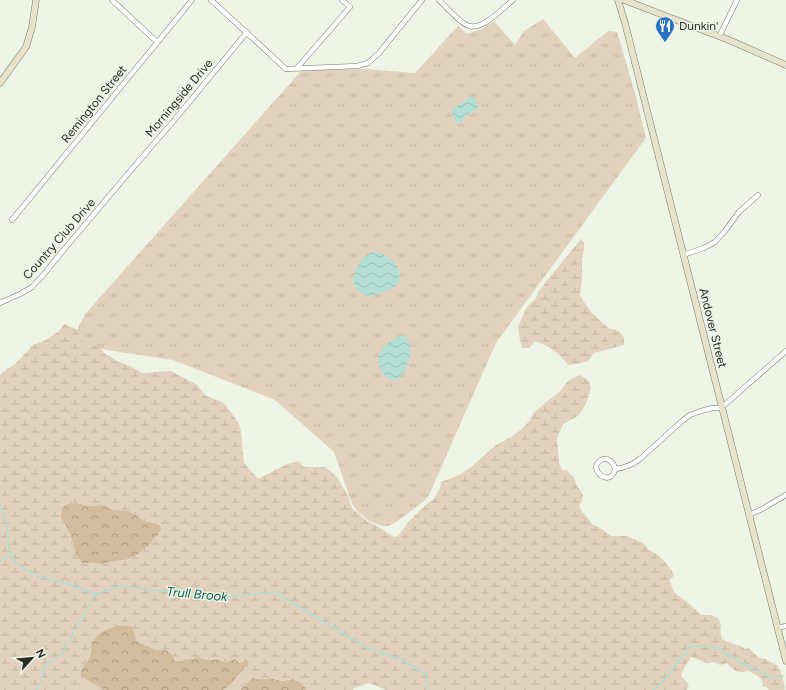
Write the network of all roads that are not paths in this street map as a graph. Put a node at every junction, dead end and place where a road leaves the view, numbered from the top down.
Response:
1 (36, 0) edge
2 (112, 0) edge
3 (192, 0) edge
4 (211, 0) edge
5 (342, 0) edge
6 (422, 0) edge
7 (439, 0) edge
8 (513, 0) edge
9 (618, 0) edge
10 (624, 0) edge
11 (737, 0) edge
12 (247, 32) junction
13 (720, 37) junction
14 (157, 42) junction
15 (786, 65) edge
16 (297, 68) junction
17 (0, 83) edge
18 (126, 176) joint
19 (758, 195) dead end
20 (12, 220) dead end
21 (683, 255) junction
22 (0, 303) edge
23 (786, 351) edge
24 (721, 408) junction
25 (615, 469) junction
26 (786, 495) edge
27 (749, 515) junction
28 (786, 626) edge
29 (777, 628) junction
30 (786, 661) edge

1 - 17 main road
2 - 14 street
3 - 14 street, Remington Street
4 - 12 street
5 - 16 street
6 - 16 street
7 - 8 street
9 - 21 main road, Andover Street
10 - 13 main road
11 - 13 street
12 - 16 street
12 - 18 street, Morningside Drive
13 - 15 main road
14 - 20 street, Remington Street
18 - 22 street, Country Club Drive
19 - 21 street
21 - 24 main road, Andover Street
23 - 24 street
24 - 25 street
24 - 27 main road, Andover Street
25 - 25 street
26 - 27 street
27 - 29 main road, Andover Street
28 - 29 street
29 - 30 main road, Andover Street

